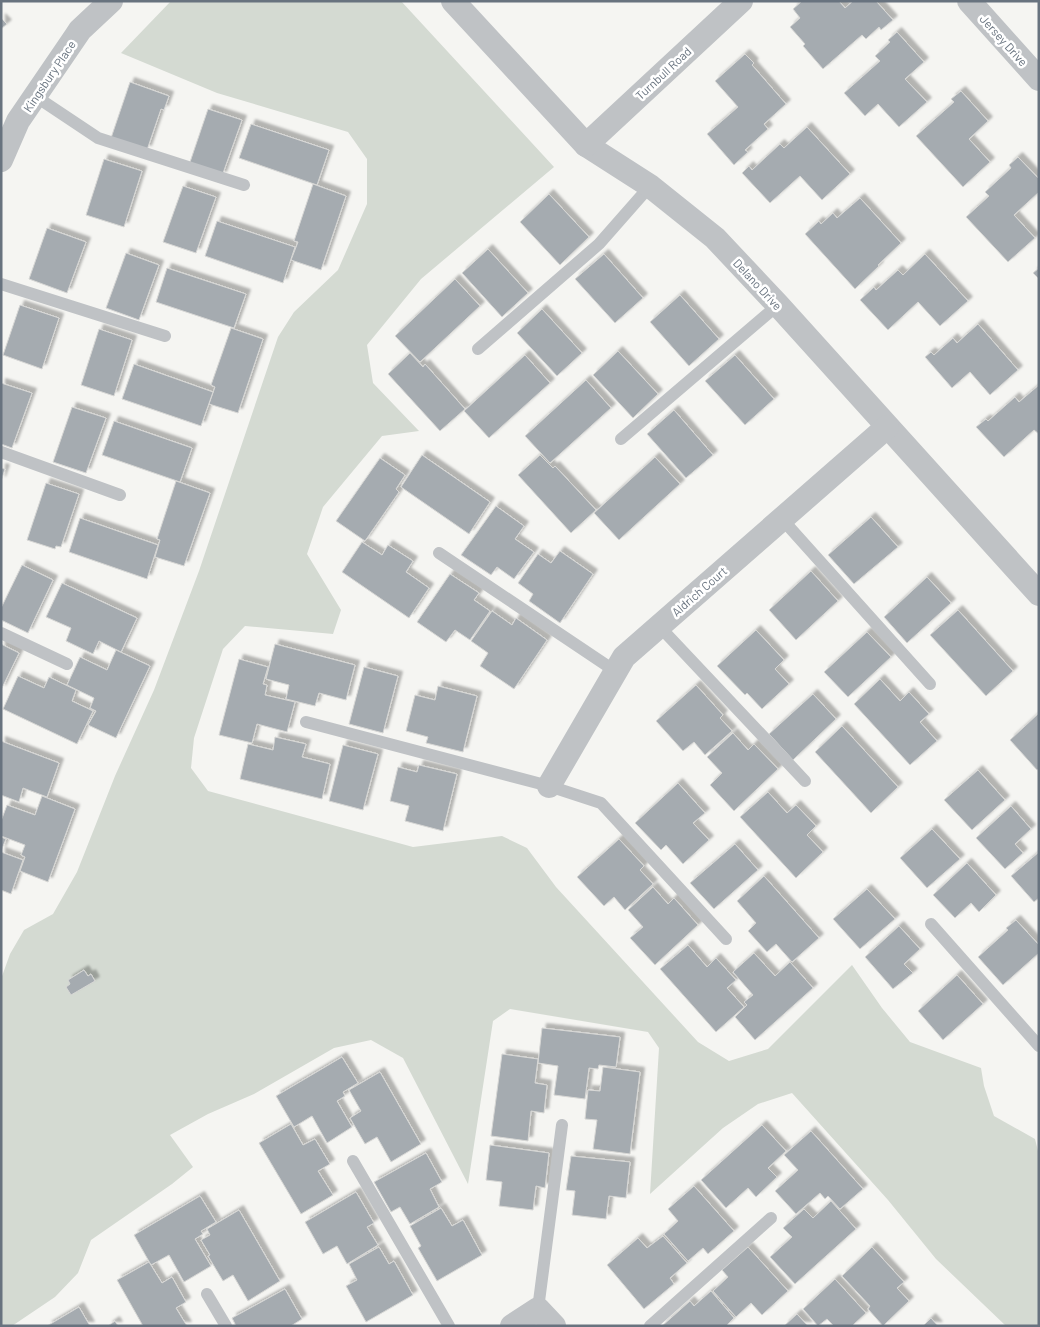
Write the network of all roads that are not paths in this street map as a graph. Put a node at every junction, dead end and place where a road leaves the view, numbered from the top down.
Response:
1 (111, 1) edge
2 (453, 1) edge
3 (741, 1) edge
4 (969, 1) edge
5 (1039, 79) edge
6 (35, 96) junction
7 (586, 145) junction
8 (1, 160) edge
9 (244, 185) dead end
10 (650, 186) junction
11 (1, 284) edge
12 (778, 305) junction
13 (165, 336) dead end
14 (478, 349) dead end
15 (887, 427) junction
16 (621, 439) dead end
17 (1, 452) edge
18 (120, 495) dead end
19 (782, 519) junction
20 (439, 553) dead end
21 (1039, 594) edge
22 (658, 626) junction
23 (1, 633) edge
24 (67, 664) dead end
25 (615, 671) junction
26 (930, 684) dead end
27 (306, 722) dead end
28 (805, 781) dead end
29 (549, 786) junction
30 (931, 924) dead end
31 (726, 939) dead end
32 (1039, 1046) edge
33 (562, 1125) dead end
34 (353, 1161) dead end
35 (771, 1218) dead end
36 (207, 1294) dead end
37 (546, 1318) edge
38 (226, 1326) edge
39 (449, 1326) edge
40 (512, 1326) edge
41 (650, 1326) edge

1 - 6 street, Kingsbury Place
2 - 7 street, Delano Drive
3 - 7 street, Turnbull Road
4 - 5 street, Jersey Drive
6 - 8 street, Kingsbury Place
6 - 9 lane
7 - 10 street, Delano Drive
10 - 12 street, Delano Drive
10 - 14 lane
11 - 13 lane
12 - 15 street, Delano Drive
12 - 16 lane
15 - 19 street, Aldrich Court
15 - 21 street, Delano Drive
17 - 18 lane
19 - 22 street, Aldrich Court
19 - 26 lane
20 - 25 lane
22 - 25 street, Aldrich Court
22 - 28 lane
23 - 24 lane
25 - 29 street, Aldrich Court
27 - 29 lane
29 - 31 lane
30 - 32 lane
33 - 37 lane
34 - 39 lane
35 - 41 lane
36 - 38 lane
37 - 40 street

